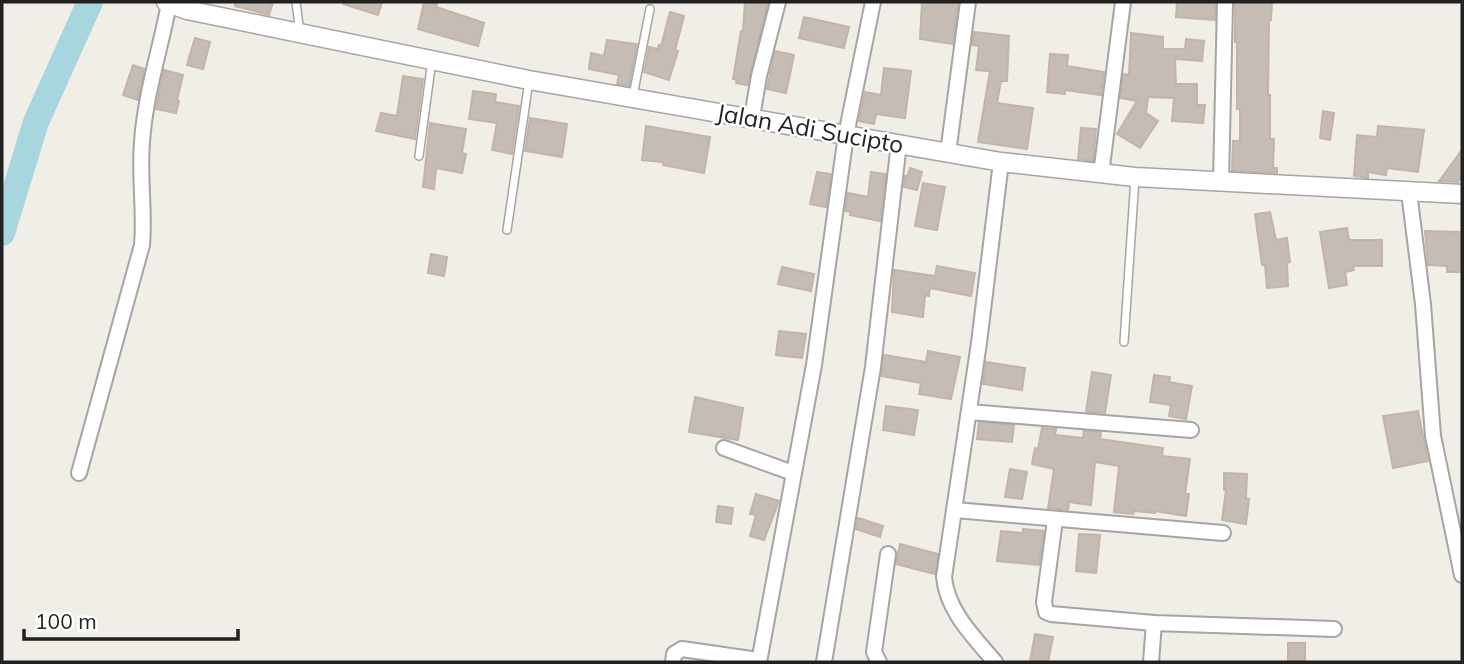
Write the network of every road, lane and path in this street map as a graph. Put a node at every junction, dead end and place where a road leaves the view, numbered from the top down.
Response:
1 (296, 2) edge
2 (778, 2) edge
3 (873, 2) edge
4 (968, 2) edge
5 (1123, 2) edge
6 (1225, 2) edge
7 (167, 3) edge
8 (650, 9) dead end
9 (300, 34) junction
10 (432, 60) junction
11 (529, 80) junction
12 (633, 97) junction
13 (752, 117) junction
14 (846, 135) junction
15 (899, 143) junction
16 (948, 153) junction
17 (419, 156) dead end
18 (1002, 162) junction
19 (1101, 174) junction
20 (1135, 177) junction
21 (1221, 181) junction
22 (1409, 192) junction
23 (1462, 194) edge
24 (507, 230) dead end
25 (1124, 342) dead end
26 (969, 412) junction
27 (1191, 430) dead end
28 (724, 448) dead end
29 (79, 473) dead end
30 (793, 473) junction
31 (955, 510) junction
32 (1055, 520) junction
33 (1223, 533) dead end
34 (888, 554) dead end
35 (1462, 575) edge
36 (1154, 623) junction
37 (1334, 629) dead end
38 (758, 661) edge
39 (673, 662) edge
40 (824, 662) edge
41 (878, 662) edge
42 (995, 662) edge
43 (1150, 662) edge

1 - 9 lane
2 - 13 street
3 - 14 street
4 - 16 street
5 - 19 street
6 - 21 street
7 - 9 street, Jalan Adi Sucipto
7 - 29 street
8 - 12 lane
9 - 10 street, Jalan Adi Sucipto
10 - 11 street, Jalan Adi Sucipto
10 - 17 lane
11 - 12 street, Jalan Adi Sucipto
11 - 24 lane
12 - 13 street, Jalan Adi Sucipto
13 - 14 street, Jalan Adi Sucipto
14 - 15 street, Jalan Adi Sucipto
14 - 30 street
15 - 16 street, Jalan Adi Sucipto
15 - 40 street
16 - 18 street, Jalan Adi Sucipto
18 - 19 street, Jalan Adi Sucipto
18 - 26 street
19 - 20 street, Jalan Adi Sucipto
20 - 21 street, Jalan Adi Sucipto
20 - 25 lane
21 - 22 street, Jalan Adi Sucipto
22 - 23 street, Jalan Adi Sucipto
22 - 35 street
26 - 27 street
26 - 31 street
28 - 30 street
30 - 38 street
31 - 32 street
31 - 42 street
32 - 33 street
32 - 36 street
34 - 41 street
36 - 37 street
36 - 43 street
38 - 39 street

